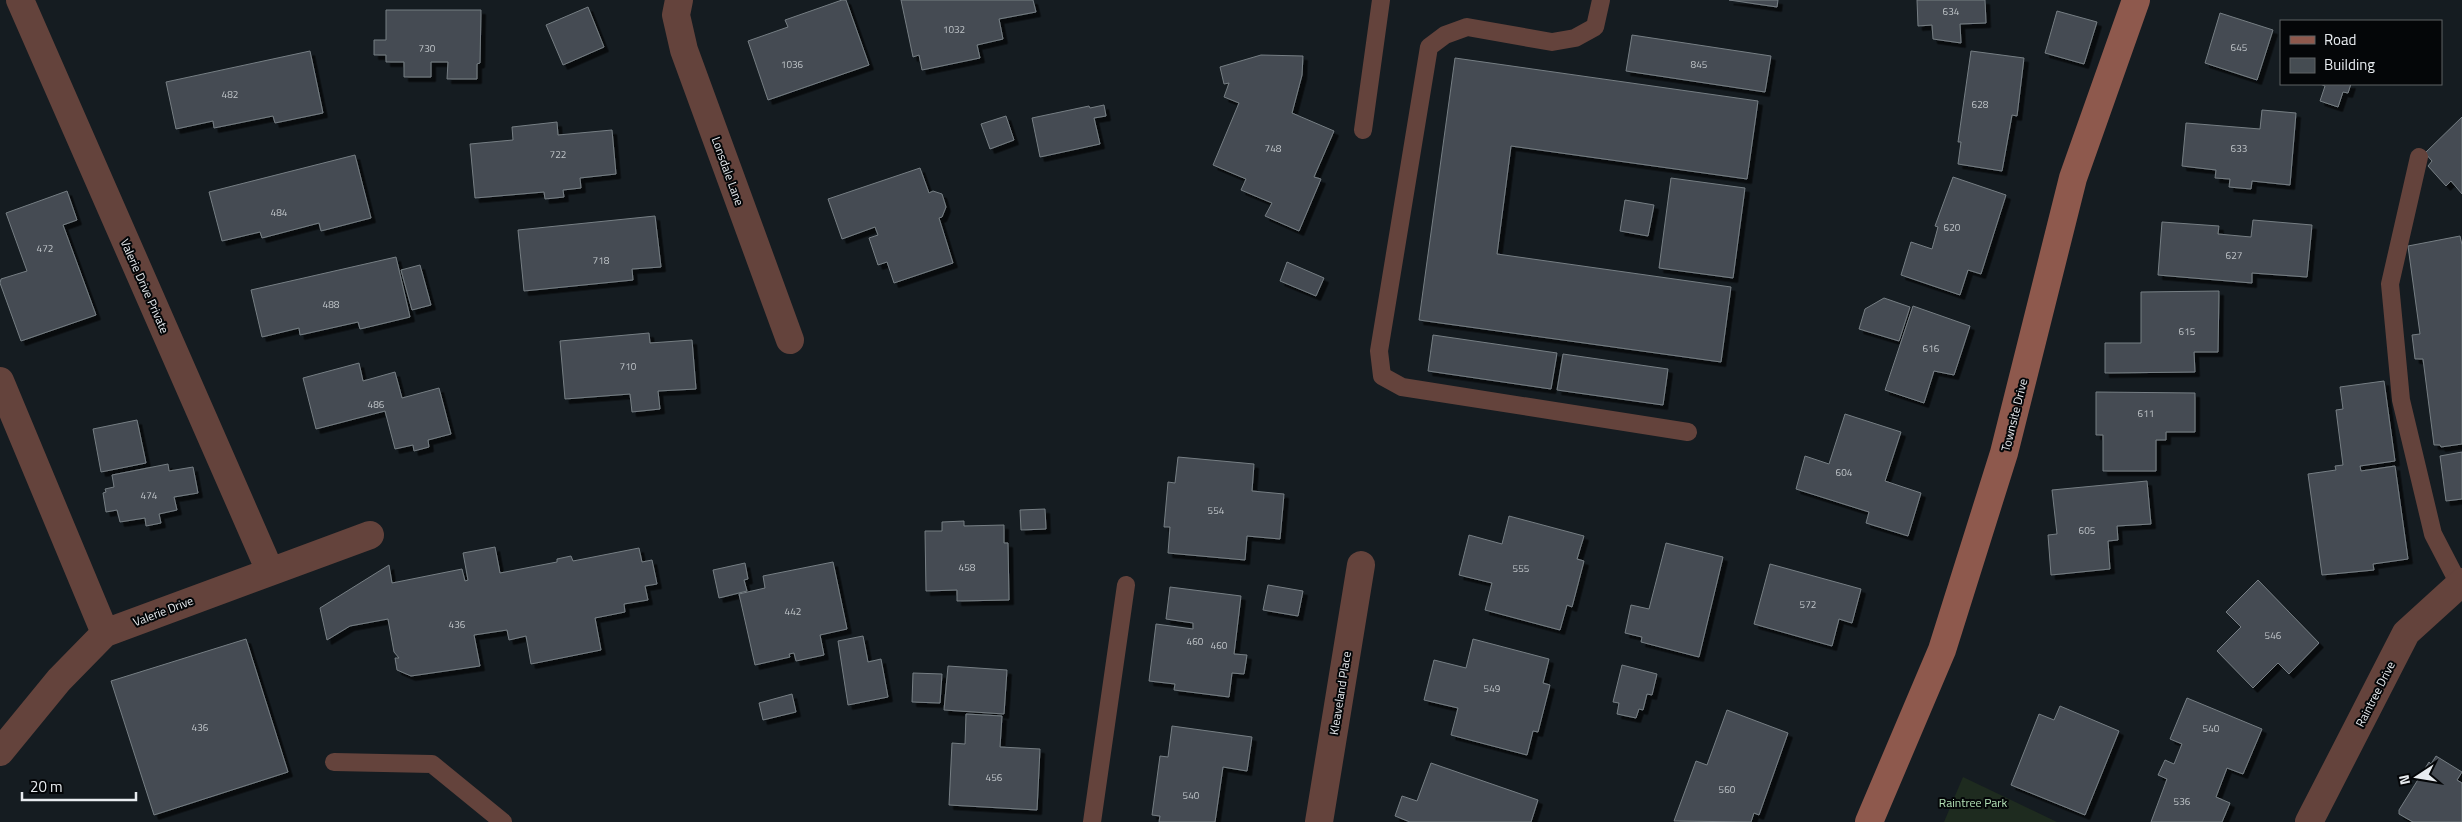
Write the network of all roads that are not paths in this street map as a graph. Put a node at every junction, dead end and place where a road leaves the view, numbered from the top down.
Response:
1 (20, 0) edge
2 (679, 0) edge
3 (1380, 0) edge
4 (1601, 0) edge
5 (2136, 0) edge
6 (1363, 130) dead end
7 (2418, 157) dead end
8 (790, 340) dead end
9 (0, 381) edge
10 (1688, 432) dead end
11 (370, 535) dead end
12 (1361, 565) dead end
13 (270, 571) junction
14 (2460, 583) edge
15 (1126, 585) dead end
16 (105, 634) junction
17 (0, 752) edge
18 (334, 762) dead end
19 (503, 822) edge
20 (1092, 822) edge
21 (1319, 822) edge
22 (1869, 822) edge
23 (2309, 822) edge

1 - 13 street, Valerie Drive Private
2 - 8 street, Lonsdale Lane
3 - 6 lane
4 - 10 lane
5 - 22 main road, Townsite Drive
7 - 14 lane
9 - 16 street
11 - 13 street, Valerie Drive
12 - 21 street, Kleaveland Place
13 - 16 street, Valerie Drive
14 - 23 street, Raintree Drive
15 - 20 lane
16 - 17 street, Valerie Drive
18 - 19 lane

